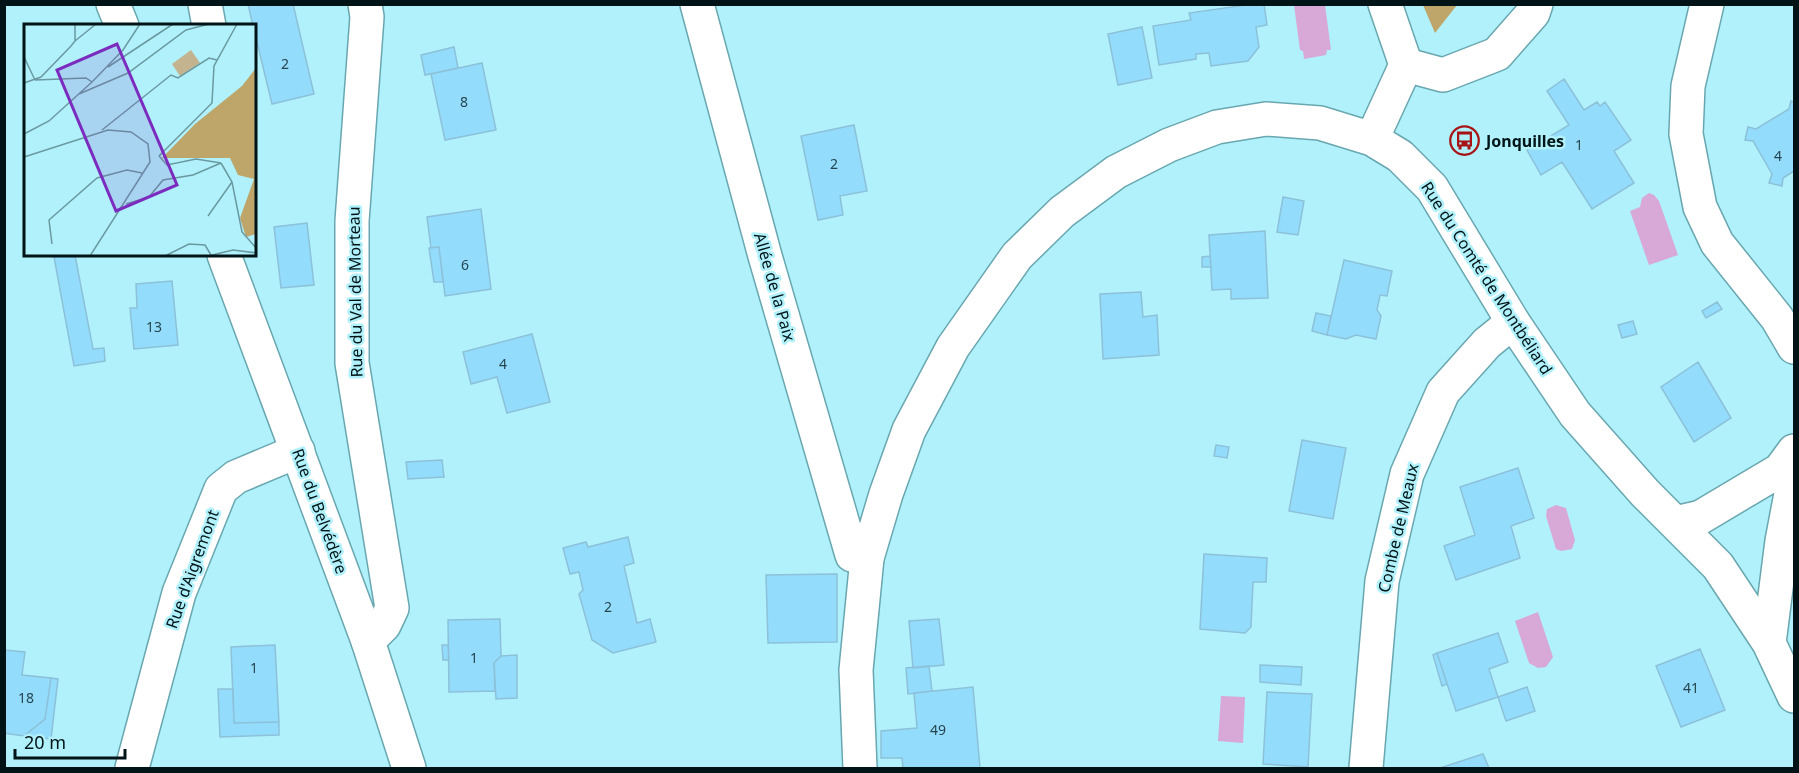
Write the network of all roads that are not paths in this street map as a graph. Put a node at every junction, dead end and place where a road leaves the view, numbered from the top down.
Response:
1 (113, 4) edge
2 (205, 4) edge
3 (365, 4) edge
4 (697, 4) edge
5 (1385, 4) edge
6 (1536, 4) edge
7 (1707, 4) edge
8 (121, 24) edge
9 (209, 24) edge
10 (1406, 65) junction
11 (1371, 139) junction
12 (224, 256) edge
13 (1513, 322) junction
14 (1794, 347) edge
15 (298, 451) junction
16 (1794, 452) edge
17 (1794, 478) edge
18 (1675, 523) junction
19 (867, 558) junction
20 (368, 641) junction
21 (1769, 643) junction
22 (1794, 696) edge
23 (132, 768) edge
24 (409, 768) edge
25 (860, 768) edge
26 (1366, 768) edge

1 - 8 street
2 - 9 street
3 - 20 street, Rue du Val de Morteau
4 - 19 street, Allée de la Paix
5 - 10 street
6 - 10 street
7 - 14 street
10 - 11 street
11 - 13 street, Rue du Comté de Montbéliard
11 - 19 street, Rue du Comté de Montbéliard
12 - 15 street, Rue du Belvédère
13 - 18 street, Rue du Comté de Montbéliard
13 - 26 street, Combe de Meaux
15 - 20 street, Rue du Belvédère
15 - 23 street, Rue d'Aigremont
16 - 18 street
17 - 21 street
18 - 21 street, Rue du Comté de Montbéliard
19 - 25 street, Rue du Comté de Montbéliard
20 - 24 street, Rue du Belvédère
21 - 22 street, Rue du Comté de Montbéliard

